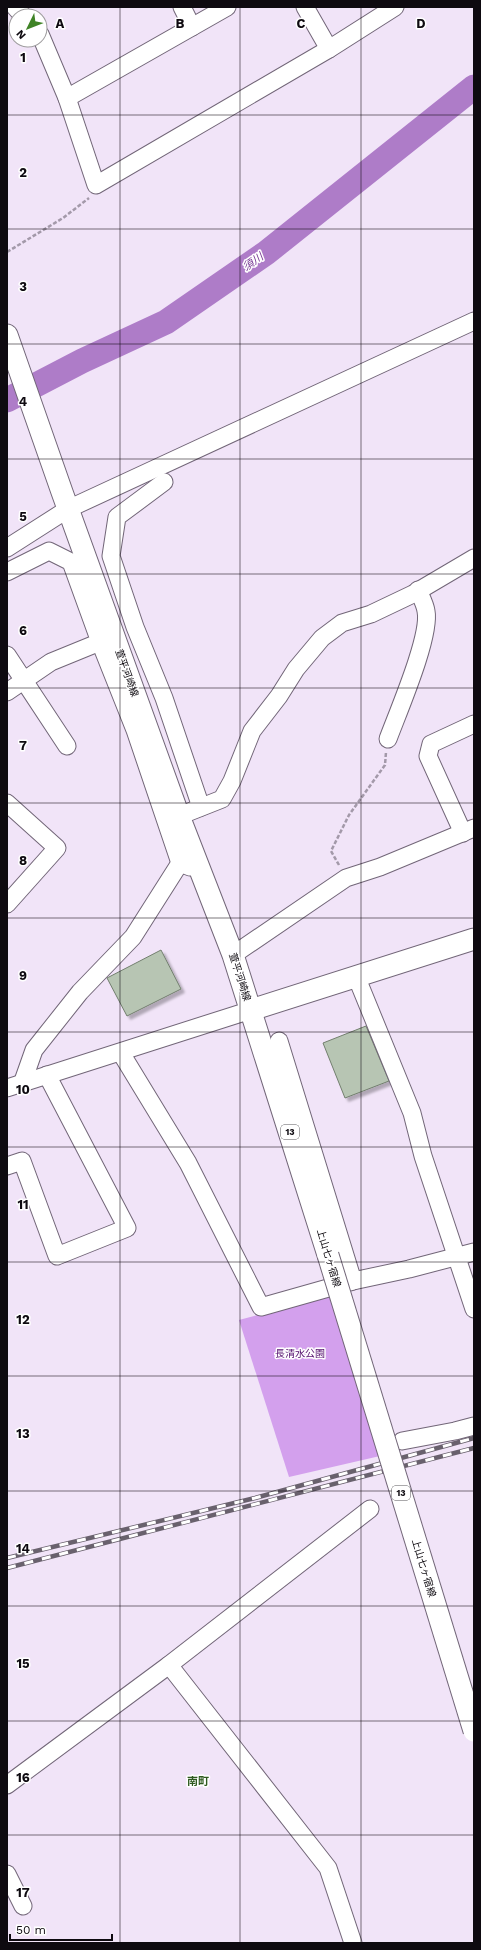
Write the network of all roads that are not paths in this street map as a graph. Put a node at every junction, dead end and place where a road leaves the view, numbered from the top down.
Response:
1 (182, 7) edge
2 (227, 7) edge
3 (305, 7) edge
4 (396, 7) edge
5 (192, 27) junction
6 (46, 48) edge
7 (329, 49) junction
8 (67, 98) junction
9 (474, 321) edge
10 (7, 335) edge
11 (164, 482) dead end
12 (65, 500) junction
13 (7, 548) edge
14 (474, 558) edge
15 (7, 572) edge
16 (418, 590) junction
17 (100, 642) junction
18 (7, 655) edge
19 (22, 680) junction
20 (7, 692) edge
21 (474, 724) edge
22 (388, 739) road end
23 (67, 746) dead end
24 (7, 803) edge
25 (201, 807) junction
26 (179, 816) junction
27 (468, 830) edge
28 (180, 864) junction
29 (200, 870) junction
30 (7, 904) edge
31 (474, 938) edge
32 (233, 955) junction
33 (356, 976) junction
34 (251, 1010) junction
35 (278, 1041) dead end
36 (121, 1052) junction
37 (47, 1076) junction
38 (14, 1086) edge
39 (7, 1166) edge
40 (474, 1252) edge
41 (458, 1257) junction
42 (353, 1281) junction
43 (474, 1309) edge
44 (474, 1426) edge
45 (402, 1441) dead end
46 (370, 1509) dead end
47 (169, 1664) junction
48 (474, 1731) edge
49 (7, 1785) edge
50 (7, 1874) edge
51 (23, 1906) dead end
52 (353, 1943) edge

1 - 5 street
2 - 5 street
3 - 7 street
4 - 7 street
5 - 8 street
6 - 8 street
7 - 8 street
9 - 12 street
10 - 12 main road, 萱平河崎線
11 - 25 street
12 - 13 street
12 - 26 main road, 萱平河崎線
14 - 16 street
15 - 17 street
16 - 22 street
16 - 25 street
17 - 19 street
17 - 28 street
18 - 19 street
19 - 20 street
19 - 23 street
21 - 27 street
24 - 30 street
25 - 26 street
26 - 29 main road, 萱平河崎線
27 - 32 street
28 - 29 street
28 - 38 street
29 - 32 main road, 萱平河崎線
31 - 33 main road
32 - 34 main road, 萱平河崎線
33 - 34 main road
33 - 41 street
34 - 36 street
34 - 48 main road, 上山七ヶ宿線 / 13, bridge
35 - 42 street
36 - 37 street
36 - 42 street
37 - 38 street
37 - 39 street
40 - 41 street
41 - 42 street
41 - 43 street
44 - 45 street
46 - 47 street
47 - 49 street
47 - 52 street
50 - 51 street

